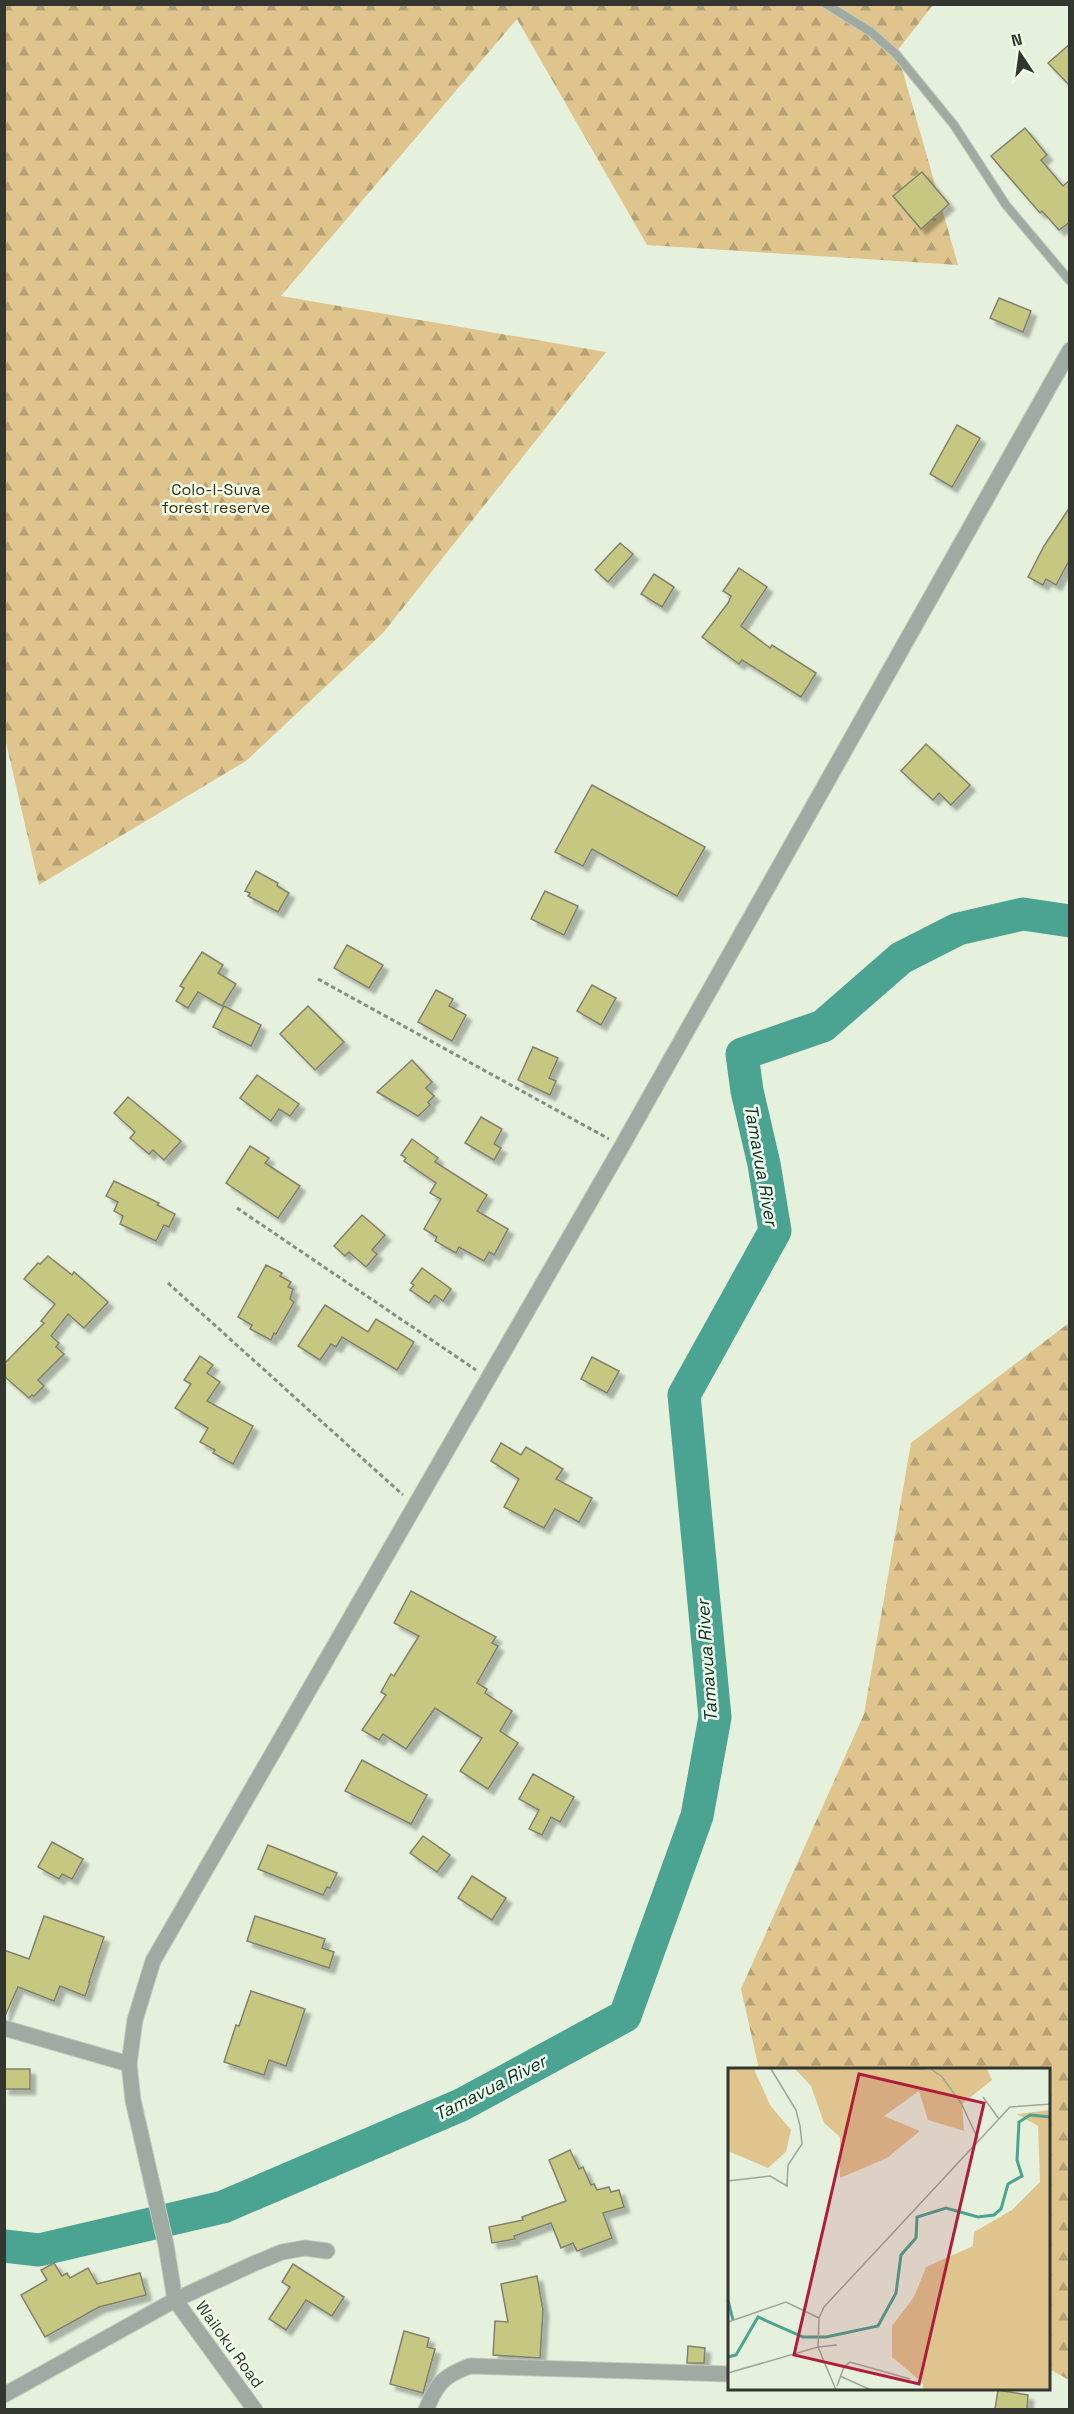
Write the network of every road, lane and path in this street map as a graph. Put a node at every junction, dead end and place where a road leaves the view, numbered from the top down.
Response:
1 (826, 4) edge
2 (1070, 281) edge
3 (1070, 350) edge
4 (318, 979) dead end
5 (622, 1146) junction
6 (237, 1208) dead end
7 (168, 1283) dead end
8 (487, 1377) junction
9 (415, 1506) junction
10 (4, 2028) edge
11 (129, 2064) junction
12 (327, 2251) dead end
13 (175, 2300) junction
14 (728, 2374) edge
15 (4, 2396) edge
16 (255, 2409) edge
17 (426, 2409) edge

1 - 2 lane
3 - 5 street
4 - 5 path
5 - 8 street
6 - 8 path
7 - 9 path
8 - 9 street
9 - 11 street
10 - 11 street
11 - 13 street
12 - 13 street
13 - 15 street
13 - 16 street, Wailoku Road
14 - 17 street

